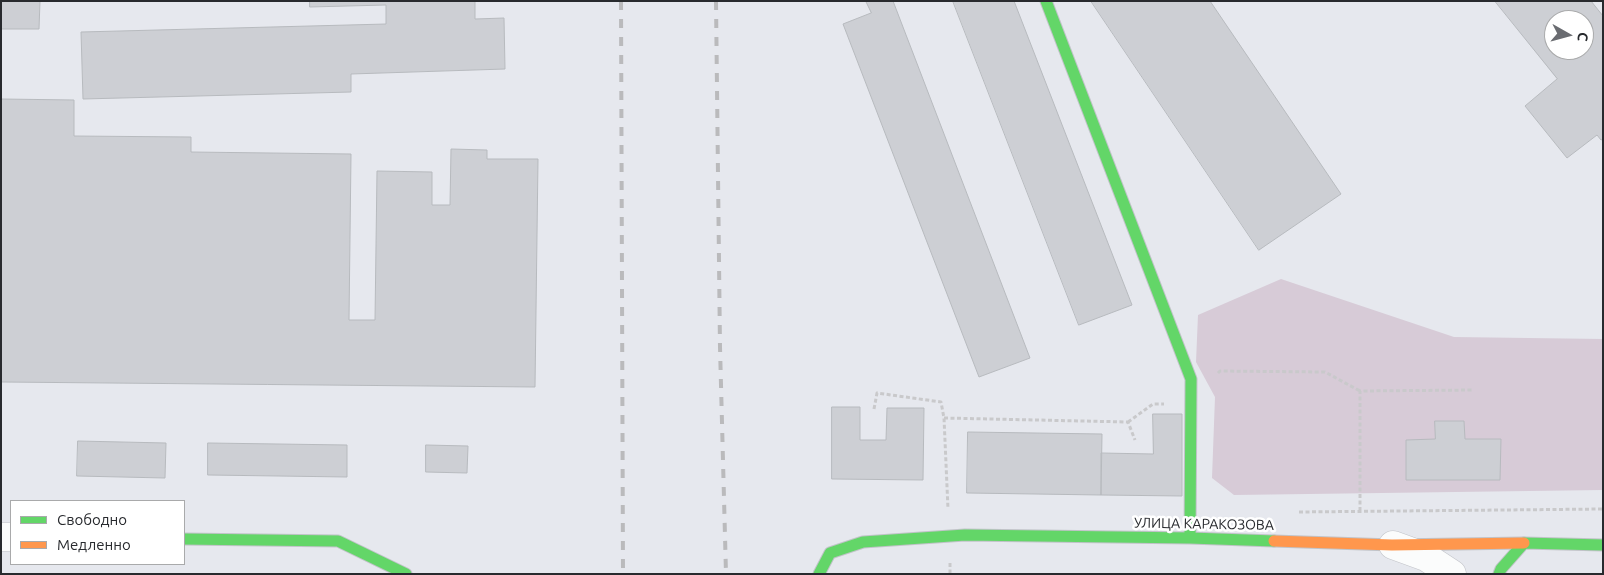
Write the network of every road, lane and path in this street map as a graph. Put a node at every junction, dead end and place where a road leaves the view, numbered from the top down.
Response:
1 (1046, 1) edge
2 (1473, 390) dead end
3 (1360, 391) junction
4 (1191, 405) junction
5 (874, 409) dead end
6 (944, 418) junction
7 (1128, 422) junction
8 (1135, 440) dead end
9 (1360, 512) dead end
10 (949, 537) junction
11 (1190, 538) junction
12 (185, 539) edge
13 (1524, 543) junction
14 (1392, 545) junction
15 (1603, 545) edge
16 (406, 574) edge
17 (819, 574) edge
18 (950, 574) edge
19 (1452, 574) edge
20 (1500, 574) edge

1 - 4 street
2 - 3 path
3 - 4 path
3 - 9 path
4 - 7 path
4 - 11 street
5 - 6 path
6 - 7 path
6 - 10 path
7 - 8 path
10 - 11 street, УЛИЦА КАРАКОЗОВА
10 - 17 street, УЛИЦА КАРАКОЗОВА
10 - 18 path
11 - 14 street, УЛИЦА КАРАКОЗОВА
12 - 16 street
13 - 14 street, УЛИЦА КАРАКОЗОВА
13 - 15 street, УЛИЦА КАРАКОЗОВА
13 - 20 street
14 - 19 street

